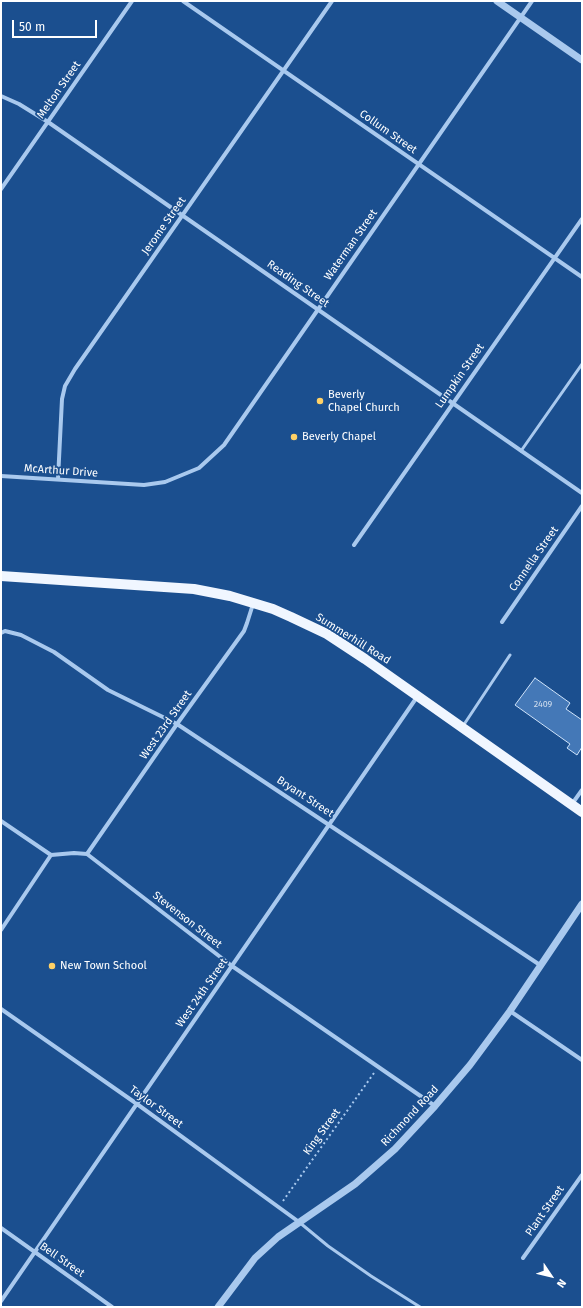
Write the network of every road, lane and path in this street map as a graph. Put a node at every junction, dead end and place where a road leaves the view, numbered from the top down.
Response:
1 (132, 1) edge
2 (183, 1) edge
3 (332, 1) edge
4 (497, 1) edge
5 (532, 1) edge
6 (521, 18) junction
7 (582, 60) edge
8 (283, 71) junction
9 (1, 96) edge
10 (48, 122) junction
11 (419, 165) junction
12 (1, 190) edge
13 (182, 215) junction
14 (582, 219) edge
15 (554, 258) junction
16 (582, 277) edge
17 (318, 309) junction
18 (582, 364) edge
19 (453, 403) junction
20 (521, 451) junction
21 (1, 476) edge
22 (58, 479) junction
23 (121, 484) joint
24 (582, 493) edge
25 (582, 506) edge
26 (354, 545) dead end
27 (1, 576) edge
28 (253, 603) junction
29 (502, 622) dead end
30 (1, 633) edge
31 (510, 656) dead end
32 (418, 696) junction
33 (177, 724) junction
34 (462, 727) junction
35 (582, 790) edge
36 (571, 804) junction
37 (582, 812) edge
38 (1, 821) edge
39 (330, 824) junction
40 (87, 854) junction
41 (51, 855) junction
42 (582, 904) edge
43 (1, 930) edge
44 (540, 965) junction
45 (232, 966) junction
46 (1, 1009) edge
47 (510, 1010) junction
48 (582, 1060) edge
49 (378, 1067) junction
50 (137, 1104) junction
51 (435, 1106) junction
52 (582, 1175) edge
53 (279, 1207) junction
54 (299, 1222) junction
55 (1, 1228) edge
56 (34, 1252) junction
57 (523, 1258) dead end
58 (1, 1300) edge
59 (112, 1307) edge
60 (218, 1307) edge
61 (420, 1307) edge

1 - 10 street, Melton Street
2 - 8 street, Collum Street
3 - 8 street, Jerome Street
4 - 6 street
5 - 6 street, Waterman Street
6 - 7 street
6 - 11 street, Waterman Street
8 - 11 street, Collum Street
8 - 13 street, Jerome Street
9 - 10 street, Reading Street
10 - 12 street, Melton Street
10 - 13 street, Reading Street
11 - 15 street, Collum Street
11 - 17 street, Waterman Street
13 - 17 street, Reading Street
13 - 22 street, Jerome Street
14 - 15 street, Lumpkin Street
15 - 16 street, Collum Street
15 - 19 street, Lumpkin Street
17 - 19 street, Reading Street
17 - 23 street, Waterman Street
18 - 20 lane
19 - 20 street, Reading Street
19 - 26 street, Lumpkin Street
20 - 24 street, Reading Street
21 - 22 street, McArthur Drive
22 - 23 street, McArthur Drive
25 - 29 street, Connella Street
27 - 28 main road, Summerhill Road
28 - 32 main road, Summerhill Road
28 - 33 street, West 23rd Street
30 - 33 street, Bryant Street
31 - 34 lane
32 - 34 main road, Summerhill Road
32 - 39 street, West 24th Street
33 - 39 street, Bryant Street
33 - 40 street, West 23rd Street
34 - 36 main road, Summerhill Road
35 - 36 street
36 - 37 main road, Summerhill Road
38 - 41 street
39 - 44 street, Bryant Street
39 - 45 street, West 24th Street
40 - 41 street
40 - 45 street, Stevenson Street
41 - 43 street
42 - 44 street, Richmond Road
44 - 47 street, Richmond Road
45 - 49 street, Stevenson Street
45 - 50 street, West 24th Street
46 - 50 street, Taylor Street
47 - 48 street
47 - 51 street, Richmond Road
49 - 51 street, Stevenson Street
49 - 53 path, King Street
50 - 53 street, Taylor Street
50 - 56 street, West 24th Street
51 - 54 street, Richmond Road
52 - 57 street, Plant Street
53 - 54 street, Taylor Street
54 - 60 street, Richmond Road
54 - 61 lane
55 - 56 street, Bell Street
56 - 58 street, West 24th Street
56 - 59 street, Bell Street

